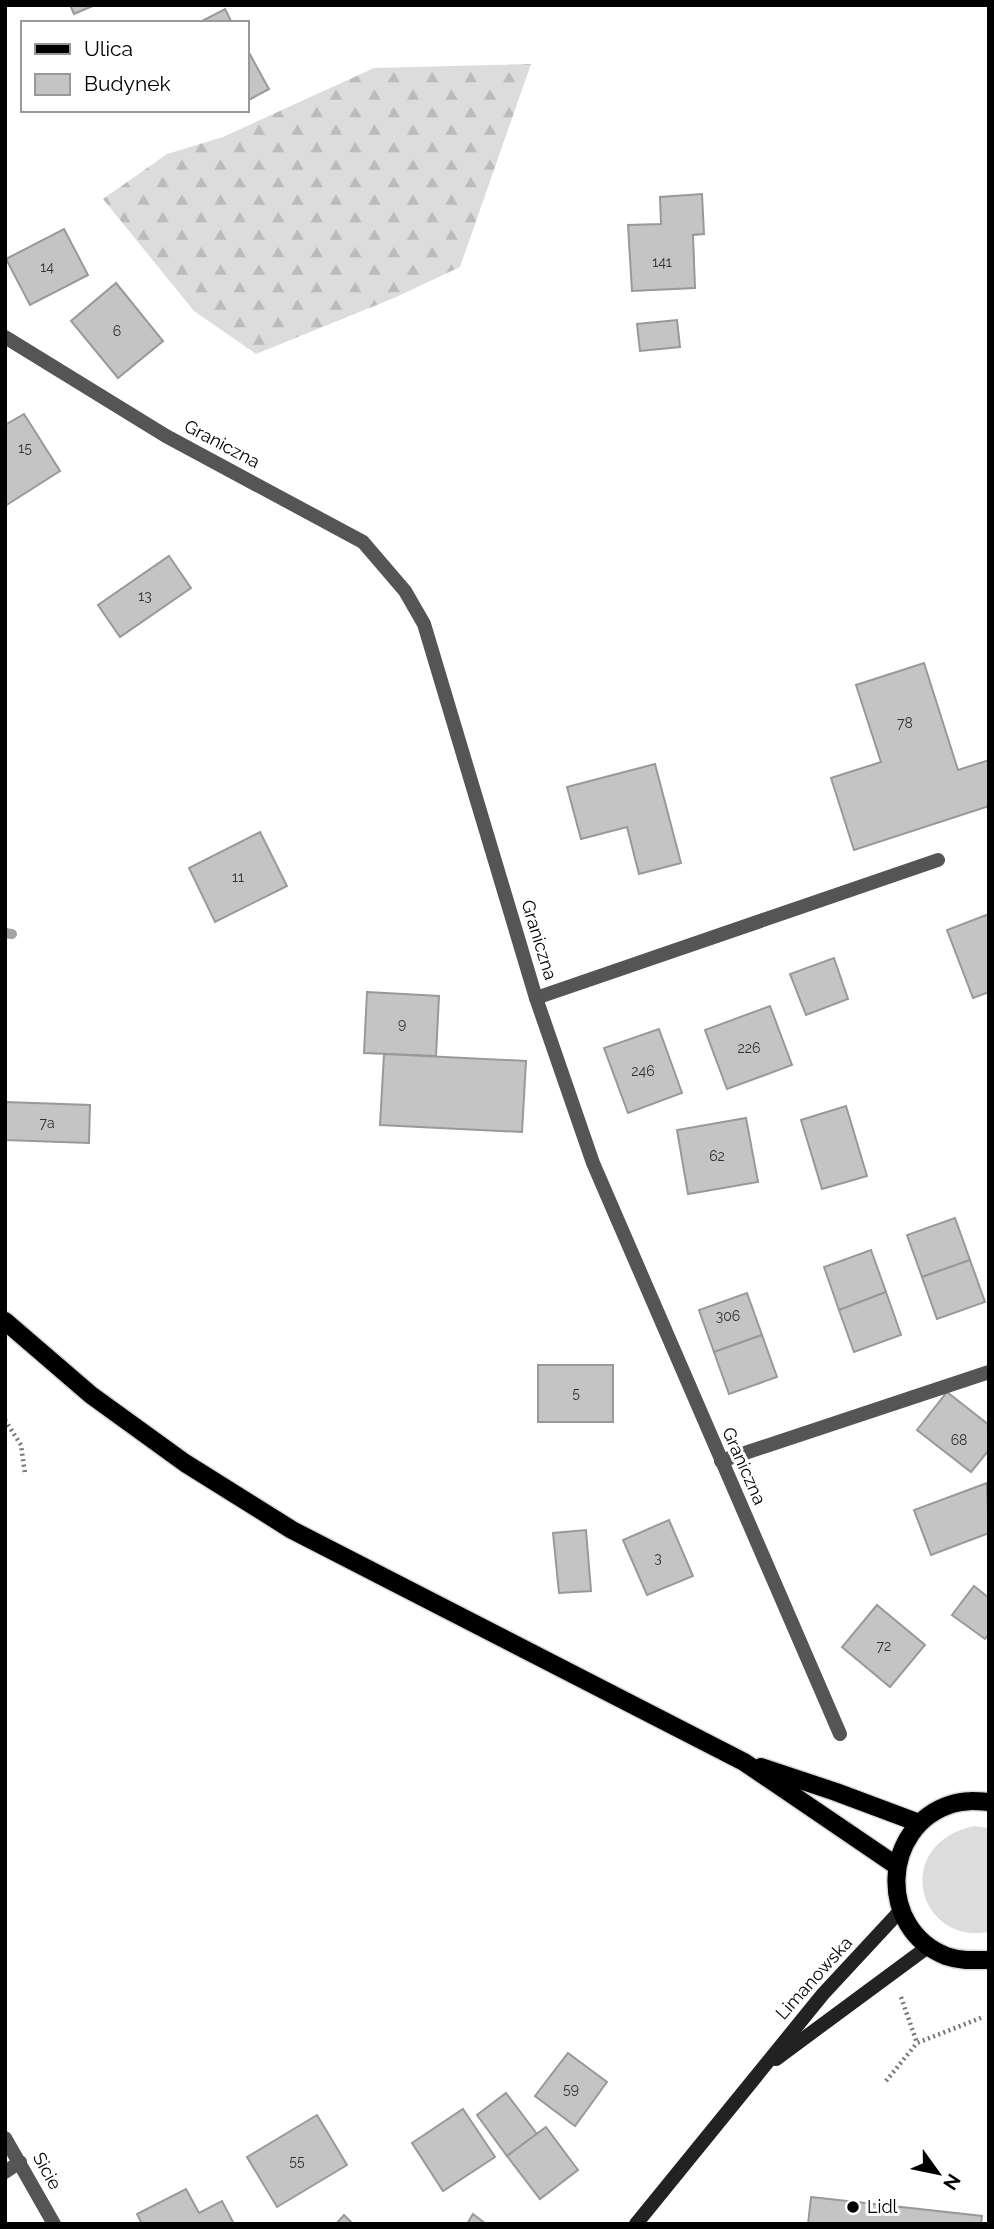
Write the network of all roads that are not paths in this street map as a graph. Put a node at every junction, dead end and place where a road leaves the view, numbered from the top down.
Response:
1 (5, 338) edge
2 (939, 860) dead end
3 (536, 998) junction
4 (5, 1321) edge
5 (989, 1372) edge
6 (721, 1461) junction
7 (840, 1734) dead end
8 (744, 1762) junction
9 (989, 1802) edge
10 (919, 1823) junction
11 (897, 1866) junction
12 (901, 1910) junction
13 (929, 1946) junction
14 (987, 1964) edge
15 (758, 2073) junction
16 (5, 2138) edge
17 (20, 2162) junction
18 (5, 2172) edge
19 (54, 2224) edge
20 (636, 2224) edge

1 - 3 street, Graniczna
2 - 3 street
3 - 6 street, Graniczna
4 - 8 main road
5 - 6 street
6 - 7 street, Graniczna
8 - 10 main road
8 - 11 main road
9 - 10 main road
10 - 11 main road
11 - 12 main road
12 - 13 main road
12 - 15 main road, Limanowska
13 - 14 main road
13 - 15 main road, Limanowska
15 - 20 main road, Limanowska
16 - 17 street, Sicie
17 - 18 street
17 - 19 street, Sicie

